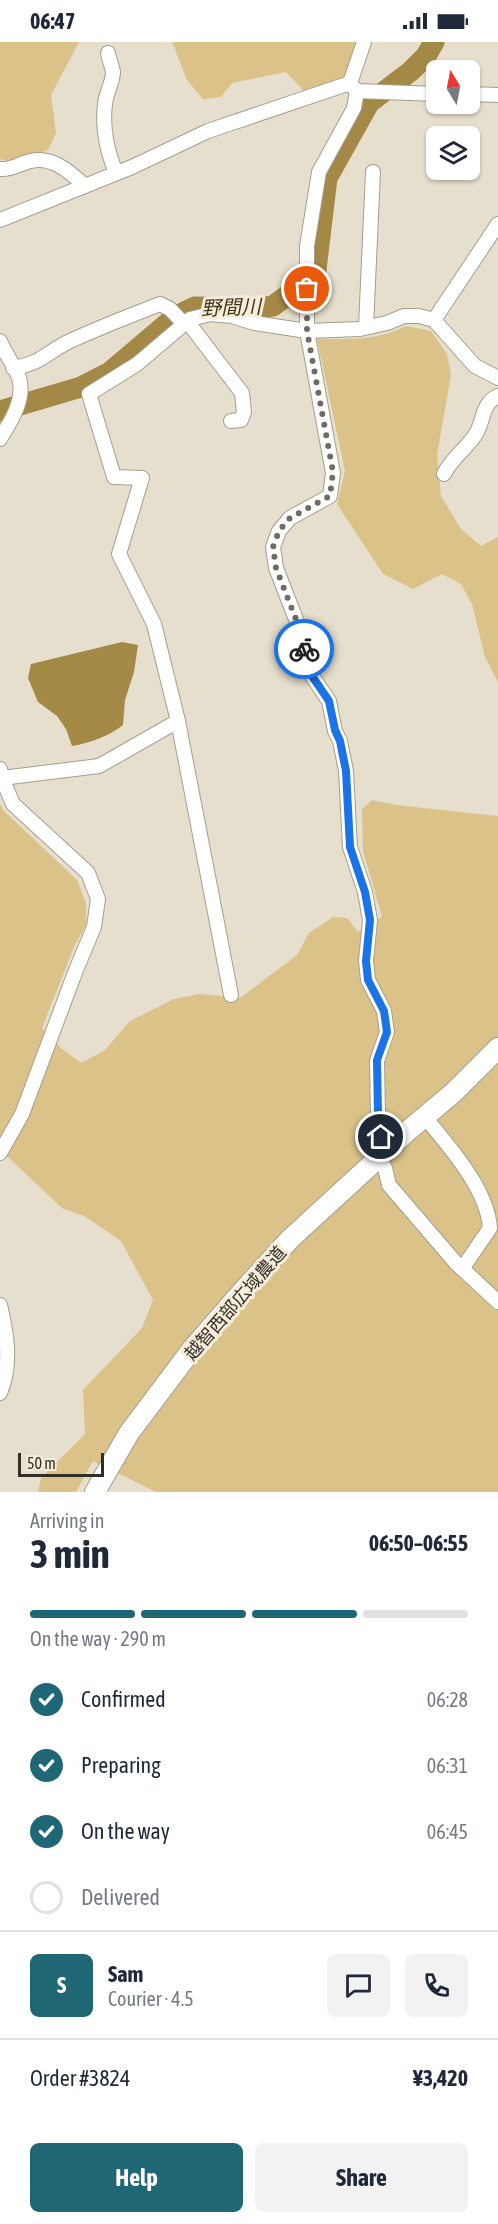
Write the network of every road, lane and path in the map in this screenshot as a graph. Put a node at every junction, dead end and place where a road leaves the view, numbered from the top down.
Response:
1 (364, 42) edge
2 (108, 53) dead end
3 (353, 87) junction
4 (426, 93) edge
5 (480, 94) edge
6 (498, 94) edge
7 (0, 169) edge
8 (373, 172) dead end
9 (116, 174) junction
10 (85, 186) junction
11 (0, 220) edge
12 (498, 224) edge
13 (434, 320) junction
14 (185, 323) junction
15 (366, 327) junction
16 (307, 331) junction
17 (0, 341) edge
18 (13, 368) junction
19 (498, 378) edge
20 (498, 396) edge
21 (231, 421) dead end
22 (0, 439) edge
23 (444, 474) dead end
24 (178, 721) junction
25 (1, 774) edge
26 (231, 995) dead end
27 (498, 1048) edge
28 (412, 1127) junction
29 (381, 1137) dead end
30 (0, 1153) edge
31 (385, 1168) dead end
32 (462, 1269) junction
33 (498, 1302) edge
34 (0, 1305) edge
35 (0, 1393) edge
36 (95, 1492) edge

1 - 3 street
2 - 9 street
3 - 4 street
3 - 9 street
3 - 16 street
5 - 6 street
7 - 10 street
8 - 15 street
9 - 10 street
10 - 11 street
12 - 13 street
13 - 15 street
13 - 19 street
14 - 16 street
14 - 18 street
14 - 21 street
14 - 24 street
15 - 16 street
16 - 29 street
17 - 18 street
18 - 22 street
20 - 23 street
24 - 25 street
24 - 26 street
25 - 30 street
27 - 28 street, 越智西部広域農道
28 - 32 street
28 - 36 street, 越智西部広域農道
31 - 32 street
32 - 33 street
34 - 35 street

